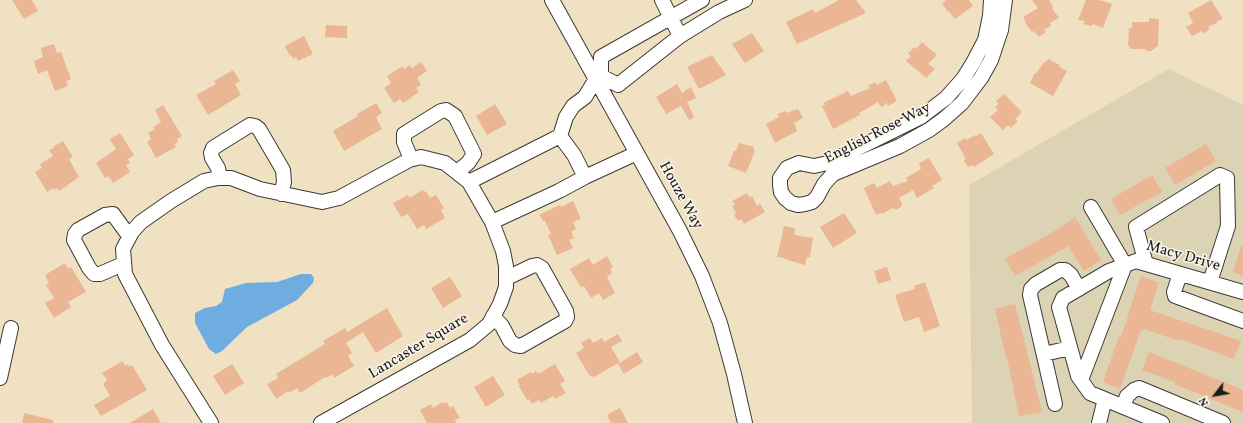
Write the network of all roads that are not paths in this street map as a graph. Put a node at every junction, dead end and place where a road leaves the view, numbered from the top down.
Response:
1 (552, 0) edge
2 (662, 0) edge
3 (702, 0) edge
4 (745, 0) edge
5 (991, 0) edge
6 (1006, 0) edge
7 (671, 18) junction
8 (680, 36) junction
9 (598, 78) junction
10 (921, 117) junction
11 (929, 130) junction
12 (560, 136) junction
13 (637, 153) junction
14 (411, 159) junction
15 (457, 172) junction
16 (585, 177) junction
17 (220, 178) junction
18 (469, 182) junction
19 (281, 194) junction
20 (1091, 208) dead end
21 (492, 222) junction
22 (129, 236) junction
23 (123, 264) junction
24 (1146, 264) junction
25 (1125, 265) junction
26 (1180, 274) junction
27 (506, 277) junction
28 (1210, 282) junction
29 (1079, 289) junction
30 (1243, 292) edge
31 (493, 316) junction
32 (1243, 321) edge
33 (11, 328) dead end
34 (1070, 348) junction
35 (1044, 354) junction
36 (0, 378) edge
37 (1081, 380) junction
38 (1105, 399) junction
39 (1055, 404) dead end
40 (1123, 406) junction
41 (211, 423) edge
42 (322, 423) edge
43 (745, 423) edge
44 (1099, 423) edge
45 (1162, 423) edge
46 (1220, 423) edge

1 - 9 street, Houze Way
2 - 7 street
3 - 7 street
4 - 8 street
5 - 10 street, English Rose Way
6 - 11 street, English Rose Way
7 - 8 street
7 - 9 street
8 - 9 street
9 - 12 street
9 - 13 street, Houze Way
10 - 11 street
10 - 11 street, English Rose Way
12 - 16 street
12 - 18 street
13 - 16 street
13 - 43 street, Houze Way
14 - 15 street, Lancaster Square
14 - 15 street
14 - 19 street, Lancaster Square
15 - 18 street, Lancaster Square
16 - 21 street
17 - 19 street, Lancaster Square
17 - 19 street
17 - 22 street, Lancaster Square
18 - 21 street, Lancaster Square
20 - 25 street
21 - 27 street, Lancaster Square
22 - 23 street, Lancaster Square
22 - 23 street
23 - 41 street, Lancaster Square
24 - 25 street, Macy Drive
24 - 26 street, Macy Drive
24 - 28 street
25 - 29 street, Macy Drive
25 - 37 street
26 - 28 street, Macy Drive
26 - 32 street
27 - 31 street, Lancaster Square
27 - 31 street
28 - 30 street, Macy Drive
29 - 34 street, Macy Drive
29 - 35 street
31 - 42 street, Lancaster Square
33 - 36 street
34 - 35 street
34 - 37 street, Macy Drive
35 - 39 street
37 - 38 street, Macy Drive
38 - 40 street, Macy Drive
38 - 44 street
40 - 45 street, Macy Drive
40 - 46 street

